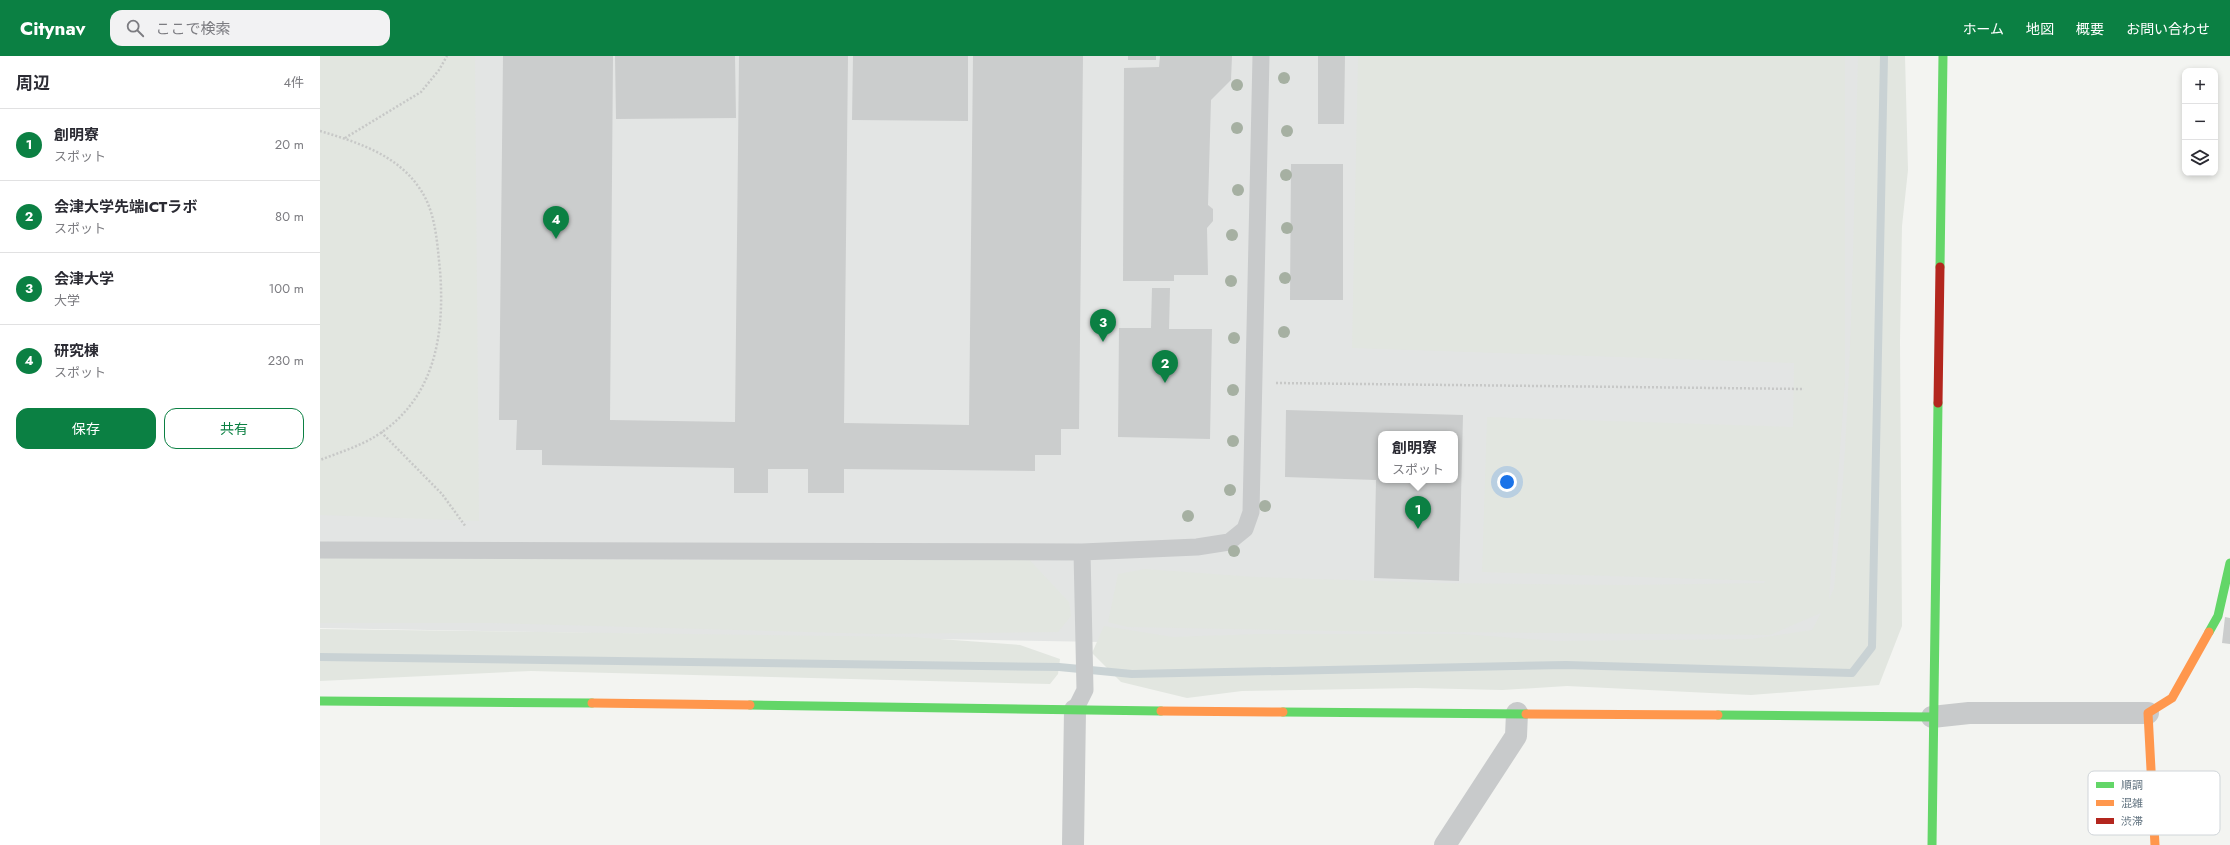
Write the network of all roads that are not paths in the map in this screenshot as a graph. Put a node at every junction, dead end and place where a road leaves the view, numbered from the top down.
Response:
1 (1261, 56) edge
2 (1943, 56) edge
3 (320, 550) edge
4 (1082, 552) junction
5 (2230, 563) edge
6 (320, 701) edge
7 (1075, 710) junction
8 (1517, 713) junction
9 (2148, 713) junction
10 (1932, 717) junction
11 (2151, 771) edge
12 (2154, 835) edge
13 (1073, 845) edge
14 (1445, 845) edge
15 (1932, 845) edge
16 (2154, 845) edge

1 - 4 lane
2 - 10 street
3 - 4 lane
4 - 7 lane
5 - 9 street
6 - 7 street
7 - 8 street
7 - 13 street
8 - 10 street
8 - 14 street
9 - 10 street
9 - 11 street
10 - 15 street
12 - 16 street

